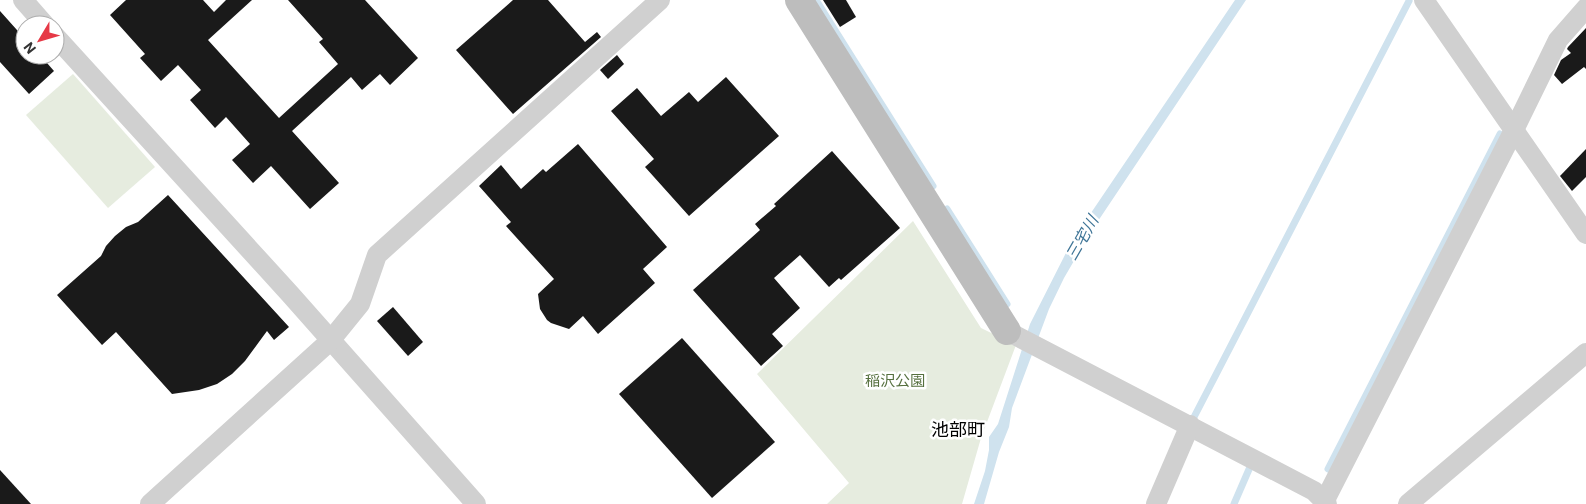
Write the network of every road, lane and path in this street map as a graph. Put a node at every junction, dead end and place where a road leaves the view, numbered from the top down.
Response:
1 (23, 0) edge
2 (660, 0) edge
3 (799, 0) edge
4 (1424, 0) edge
5 (1586, 8) edge
6 (36, 15) edge
7 (65, 47) edge
8 (1514, 130) junction
9 (1586, 234) edge
10 (1012, 334) joint
11 (330, 342) junction
12 (1586, 353) edge
13 (1190, 426) junction
14 (1325, 503) edge
15 (150, 504) edge
16 (476, 504) edge
17 (1156, 504) edge
18 (1408, 504) edge

1 - 6 street
2 - 11 street
3 - 10 street
4 - 8 street
5 - 8 street
7 - 11 street
8 - 9 street
8 - 14 street
10 - 13 street
11 - 15 street
11 - 16 street
12 - 18 street
13 - 14 street
13 - 17 street

